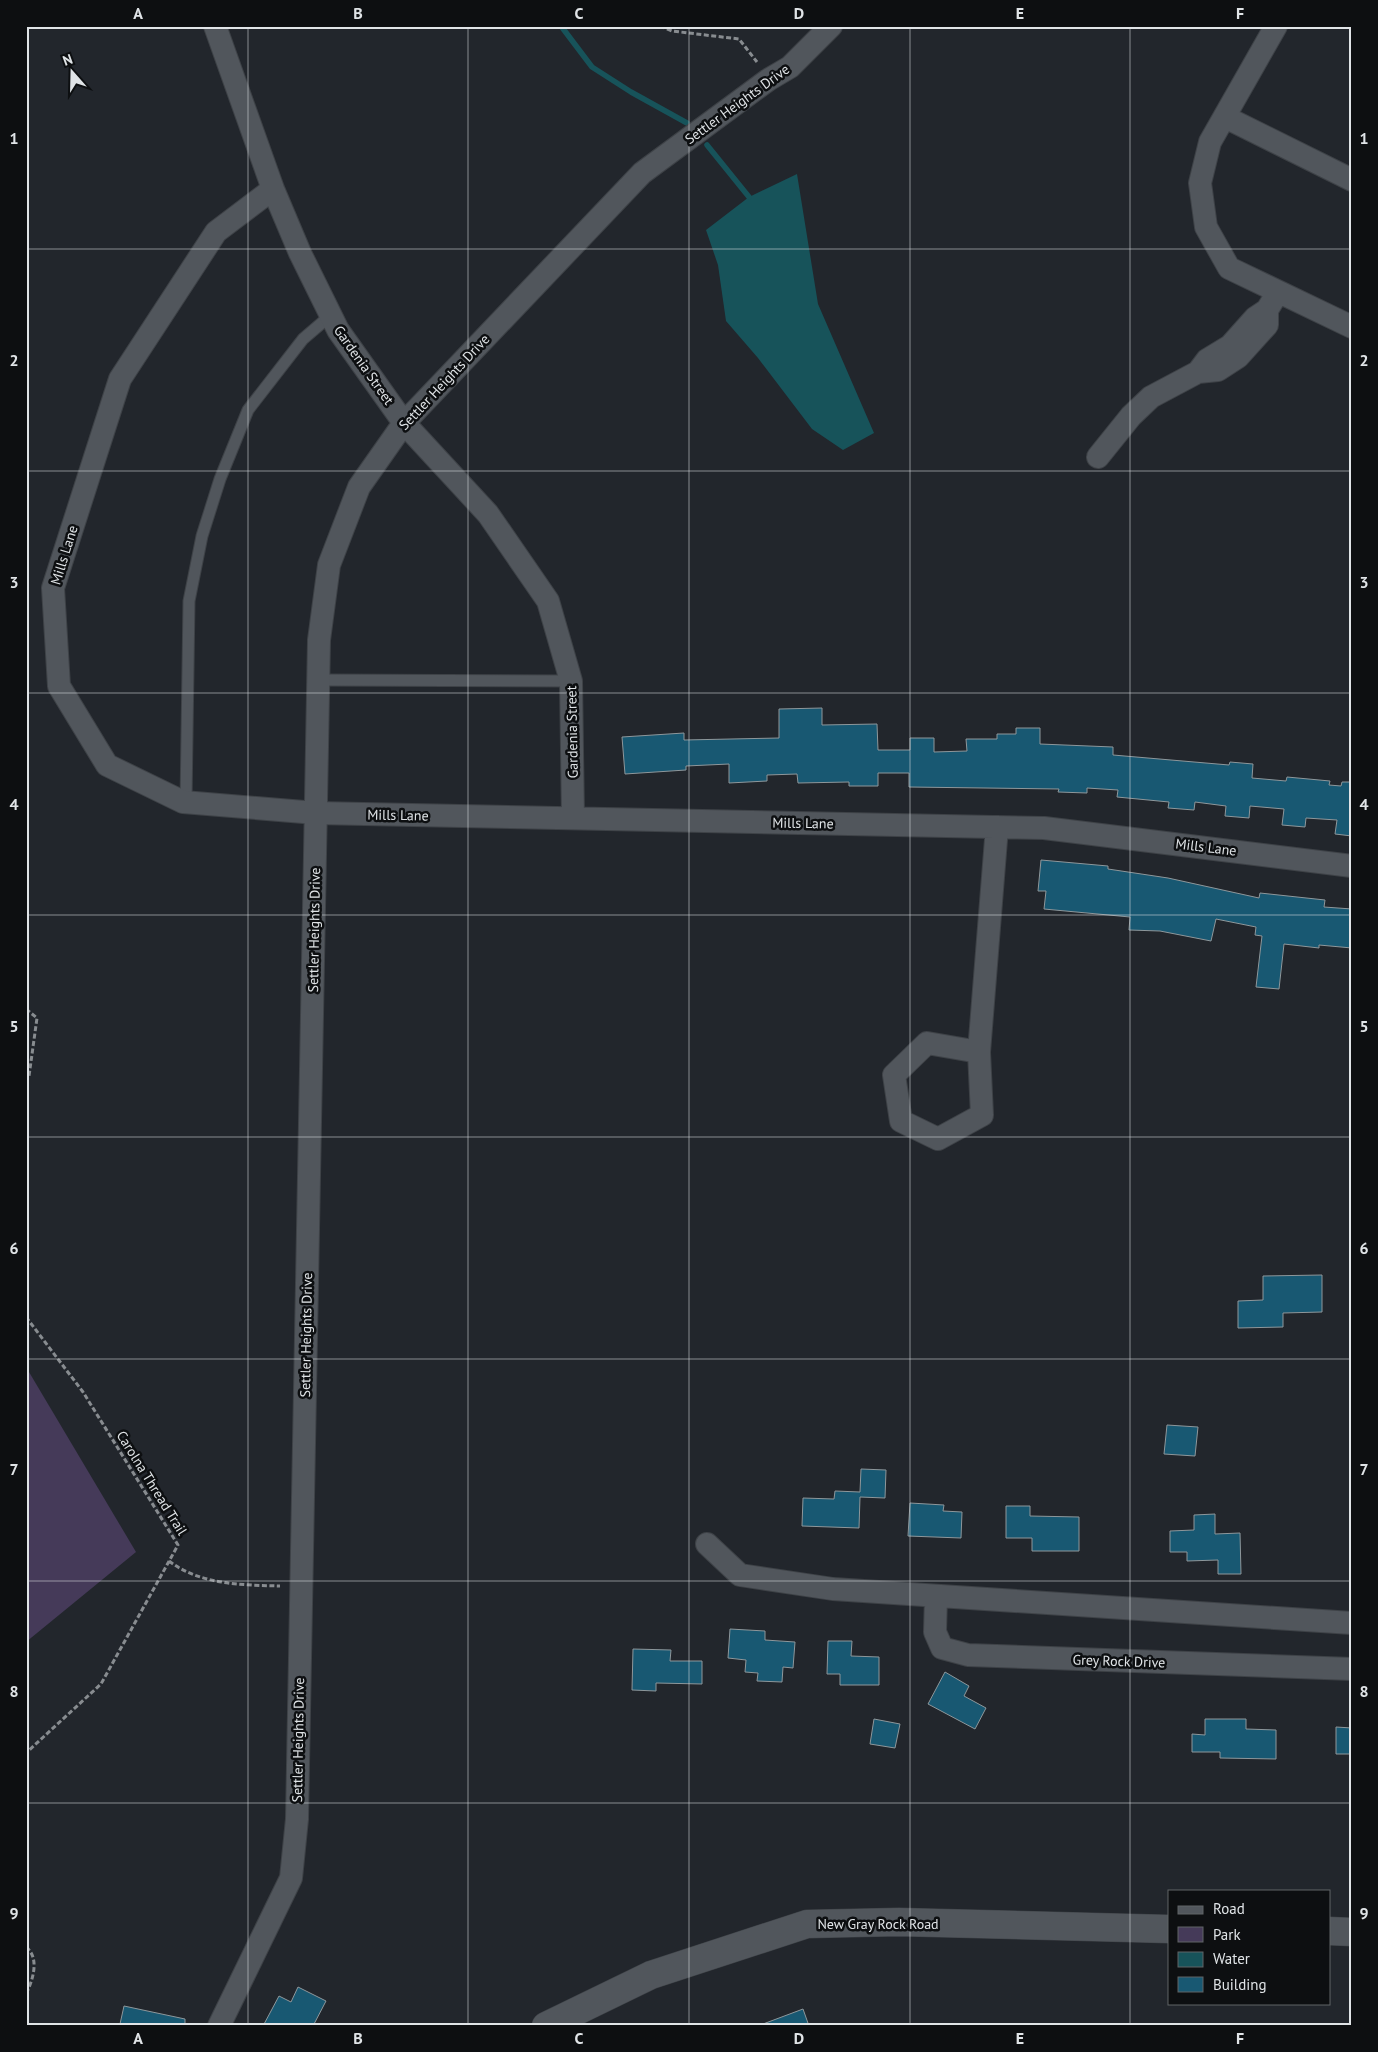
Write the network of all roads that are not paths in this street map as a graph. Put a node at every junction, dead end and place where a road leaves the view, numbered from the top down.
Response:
1 (216, 26) edge
2 (831, 26) edge
3 (1276, 26) edge
4 (1225, 117) junction
5 (1352, 180) edge
6 (273, 189) junction
7 (1273, 301) junction
8 (331, 315) junction
9 (1352, 328) edge
10 (404, 423) junction
11 (1098, 457) dead end
12 (318, 680) junction
13 (571, 681) junction
14 (186, 802) junction
15 (316, 813) junction
16 (573, 818) junction
17 (997, 827) junction
18 (1352, 866) edge
19 (979, 1052) junction
20 (707, 1544) dead end
21 (936, 1596) junction
22 (1352, 1624) edge
23 (1352, 1669) edge
24 (1168, 1929) edge
25 (1330, 1931) edge
26 (1352, 1932) edge
27 (219, 2026) edge
28 (546, 2026) edge

1 - 6 street, Gardenia Street
2 - 10 street, Settler Heights Drive
3 - 4 street
4 - 5 street
4 - 7 street
6 - 8 street, Gardenia Street
6 - 14 street, Mills Lane
7 - 9 street
7 - 11 street
8 - 10 street, Gardenia Street
8 - 14 lane
10 - 12 street, Settler Heights Drive
10 - 13 street, Gardenia Street
12 - 13 lane
12 - 15 street, Settler Heights Drive
13 - 16 street, Gardenia Street
14 - 15 street, Mills Lane
15 - 16 street, Mills Lane
15 - 27 street, Settler Heights Drive
16 - 17 street, Mills Lane
17 - 18 street, Mills Lane
17 - 19 street
19 - 19 street
20 - 21 street
21 - 22 street
21 - 23 street, Grey Rock Drive
24 - 28 street, New Gray Rock Road
25 - 26 street

